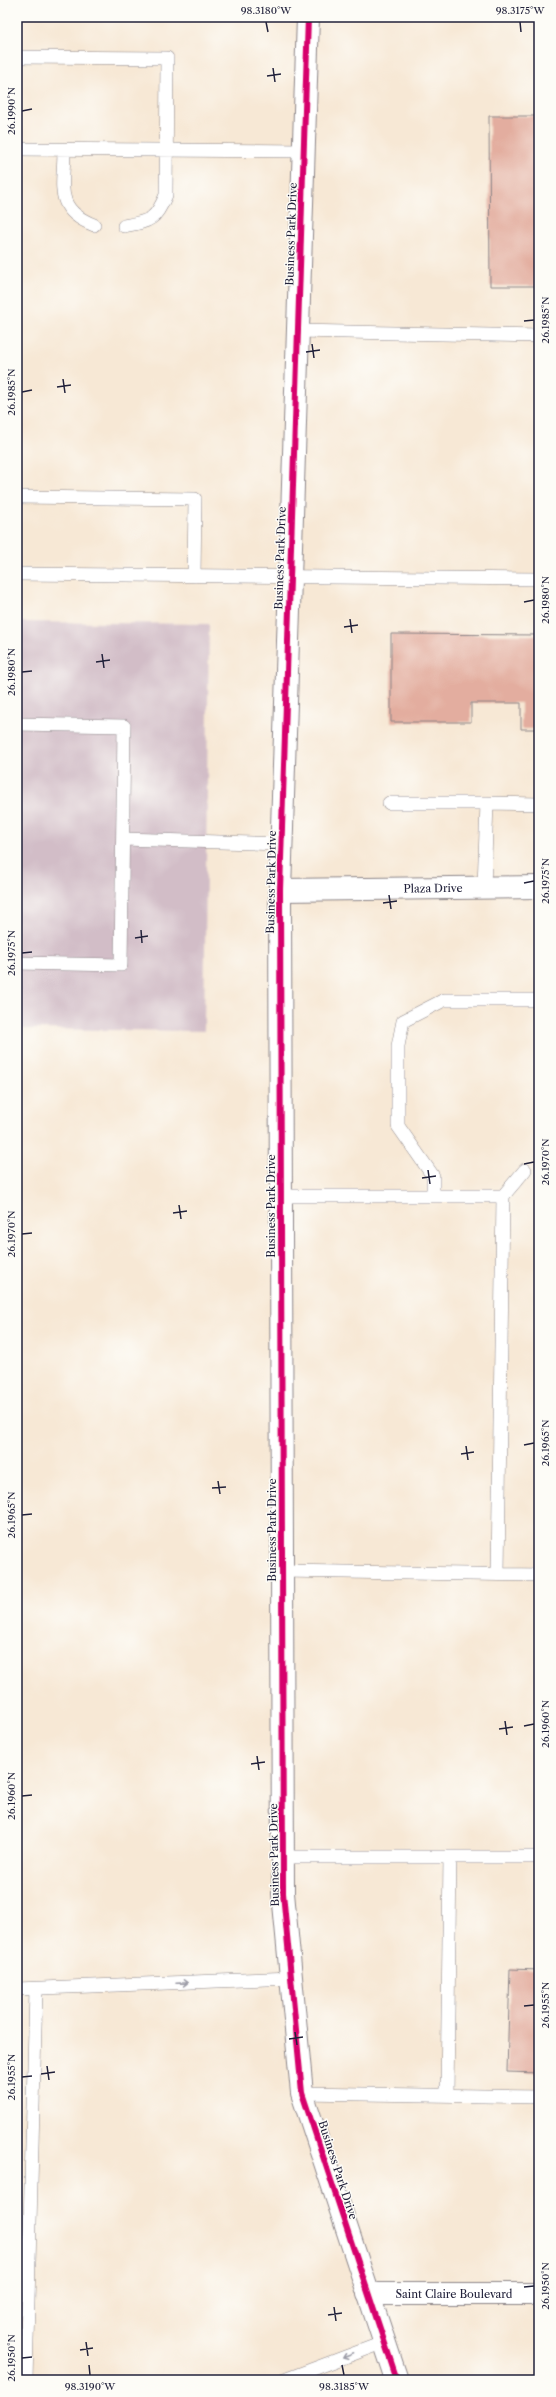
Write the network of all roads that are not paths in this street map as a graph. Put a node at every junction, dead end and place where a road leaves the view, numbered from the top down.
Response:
1 (308, 17) edge
2 (17, 57) edge
3 (17, 149) edge
4 (64, 150) junction
5 (167, 150) junction
6 (303, 151) junction
7 (94, 225) dead end
8 (124, 226) dead end
9 (298, 331) junction
10 (539, 336) edge
11 (17, 497) edge
12 (17, 574) edge
13 (194, 576) junction
14 (290, 577) junction
15 (539, 579) edge
16 (17, 724) edge
17 (389, 803) dead end
18 (487, 803) junction
19 (539, 804) edge
20 (123, 839) junction
21 (281, 844) junction
22 (484, 887) junction
23 (539, 887) edge
24 (280, 890) junction
25 (17, 963) edge
26 (539, 1000) edge
27 (524, 1170) dead end
28 (281, 1196) junction
29 (433, 1196) junction
30 (503, 1196) junction
31 (282, 1571) junction
32 (498, 1574) junction
33 (539, 1575) edge
34 (284, 1857) junction
35 (450, 1857) junction
36 (539, 1858) edge
37 (292, 1978) junction
38 (17, 1989) edge
39 (36, 1989) junction
40 (302, 2093) junction
41 (447, 2095) junction
42 (539, 2097) edge
43 (368, 2294) junction
44 (539, 2294) edge
45 (385, 2342) junction
46 (26, 2380) edge
47 (284, 2380) edge
48 (397, 2380) edge

1 - 6 street, Business Park Drive
2 - 5 lane
3 - 4 lane
4 - 5 lane
4 - 7 lane
5 - 6 lane
5 - 8 lane
6 - 9 street, Business Park Drive
9 - 10 lane
9 - 14 street, Business Park Drive
11 - 13 lane
12 - 13 lane
13 - 14 lane
14 - 15 lane
14 - 21 street, Business Park Drive
16 - 20 lane
17 - 18 lane
18 - 19 lane
18 - 22 lane
20 - 21 lane
20 - 25 lane
21 - 24 street, Business Park Drive
22 - 23 street, Plaza Drive
22 - 24 street, Plaza Drive
24 - 28 street, Business Park Drive
26 - 29 lane
27 - 30 lane
28 - 29 lane
28 - 31 street, Business Park Drive
29 - 30 lane
30 - 32 lane
31 - 32 lane
31 - 34 street, Business Park Drive
32 - 33 lane
34 - 35 lane
34 - 37 street, Business Park Drive
35 - 36 lane
35 - 41 lane
39 -> 37 lane
37 - 40 street, Business Park Drive
38 - 39 lane
39 - 46 lane
40 - 41 lane
40 - 43 street, Business Park Drive
41 - 42 lane
43 - 44 street, Saint Claire Boulevard
43 - 45 street, Business Park Drive
45 -> 47 lane
45 - 48 street, Business Park Drive

